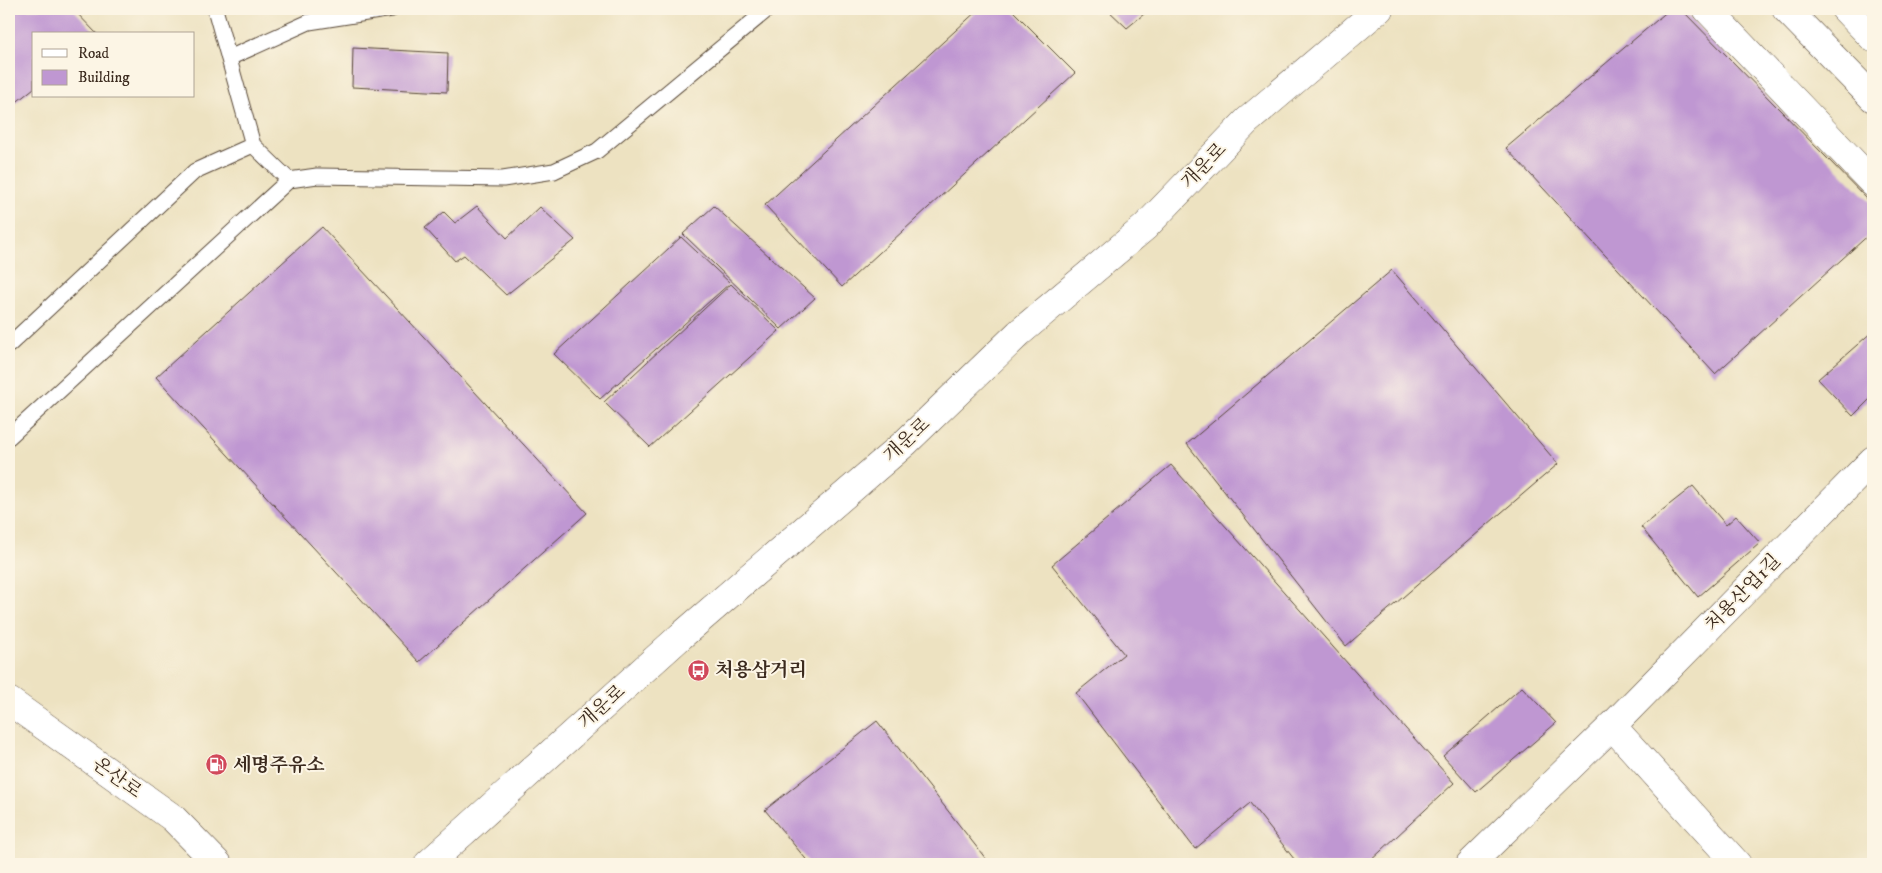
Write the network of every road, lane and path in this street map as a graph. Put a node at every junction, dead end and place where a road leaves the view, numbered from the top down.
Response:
1 (215, 9) edge
2 (392, 9) edge
3 (768, 9) edge
4 (1379, 9) edge
5 (1707, 9) edge
6 (1786, 9) edge
7 (1845, 9) edge
8 (1873, 38) edge
9 (229, 58) junction
10 (1873, 98) edge
11 (253, 145) junction
12 (289, 180) junction
13 (1873, 183) edge
14 (9, 345) edge
15 (9, 436) edge
16 (1873, 460) edge
17 (9, 701) edge
18 (1612, 726) junction
19 (218, 864) edge
20 (428, 864) edge
21 (1470, 864) edge
22 (1737, 864) edge

1 - 9 lane
2 - 9 lane
3 - 12 lane
4 - 20 main road, 개운로
5 - 13 main road
6 - 10 main road
7 - 8 main road
9 - 11 lane
11 - 12 lane
11 - 14 lane
12 - 15 lane
16 - 18 main road, 처용산업1길
17 - 19 main road, 온산로
18 - 21 main road, 처용산업1길
18 - 22 main road

